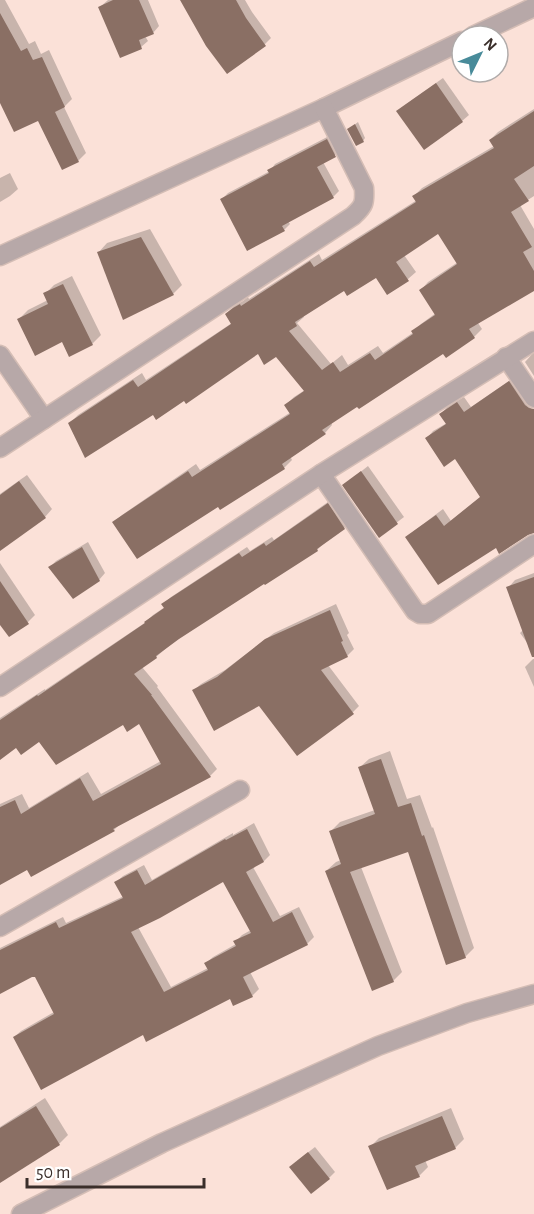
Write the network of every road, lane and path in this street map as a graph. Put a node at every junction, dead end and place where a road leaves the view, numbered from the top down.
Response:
1 (534, 7) edge
2 (498, 24) edge
3 (450, 47) edge
4 (324, 108) junction
5 (0, 256) edge
6 (534, 340) edge
7 (0, 354) edge
8 (506, 357) junction
9 (534, 398) edge
10 (44, 419) junction
11 (0, 448) edge
12 (321, 474) junction
13 (534, 544) edge
14 (0, 687) edge
15 (240, 790) dead end
16 (0, 927) edge
17 (534, 994) edge
18 (21, 1214) edge

1 - 2 street
3 - 4 street
4 - 5 street
4 - 10 street
6 - 8 street
7 - 10 street
8 - 9 street
8 - 12 street
10 - 11 street
12 - 13 street
12 - 14 street
15 - 16 street
17 - 18 street

